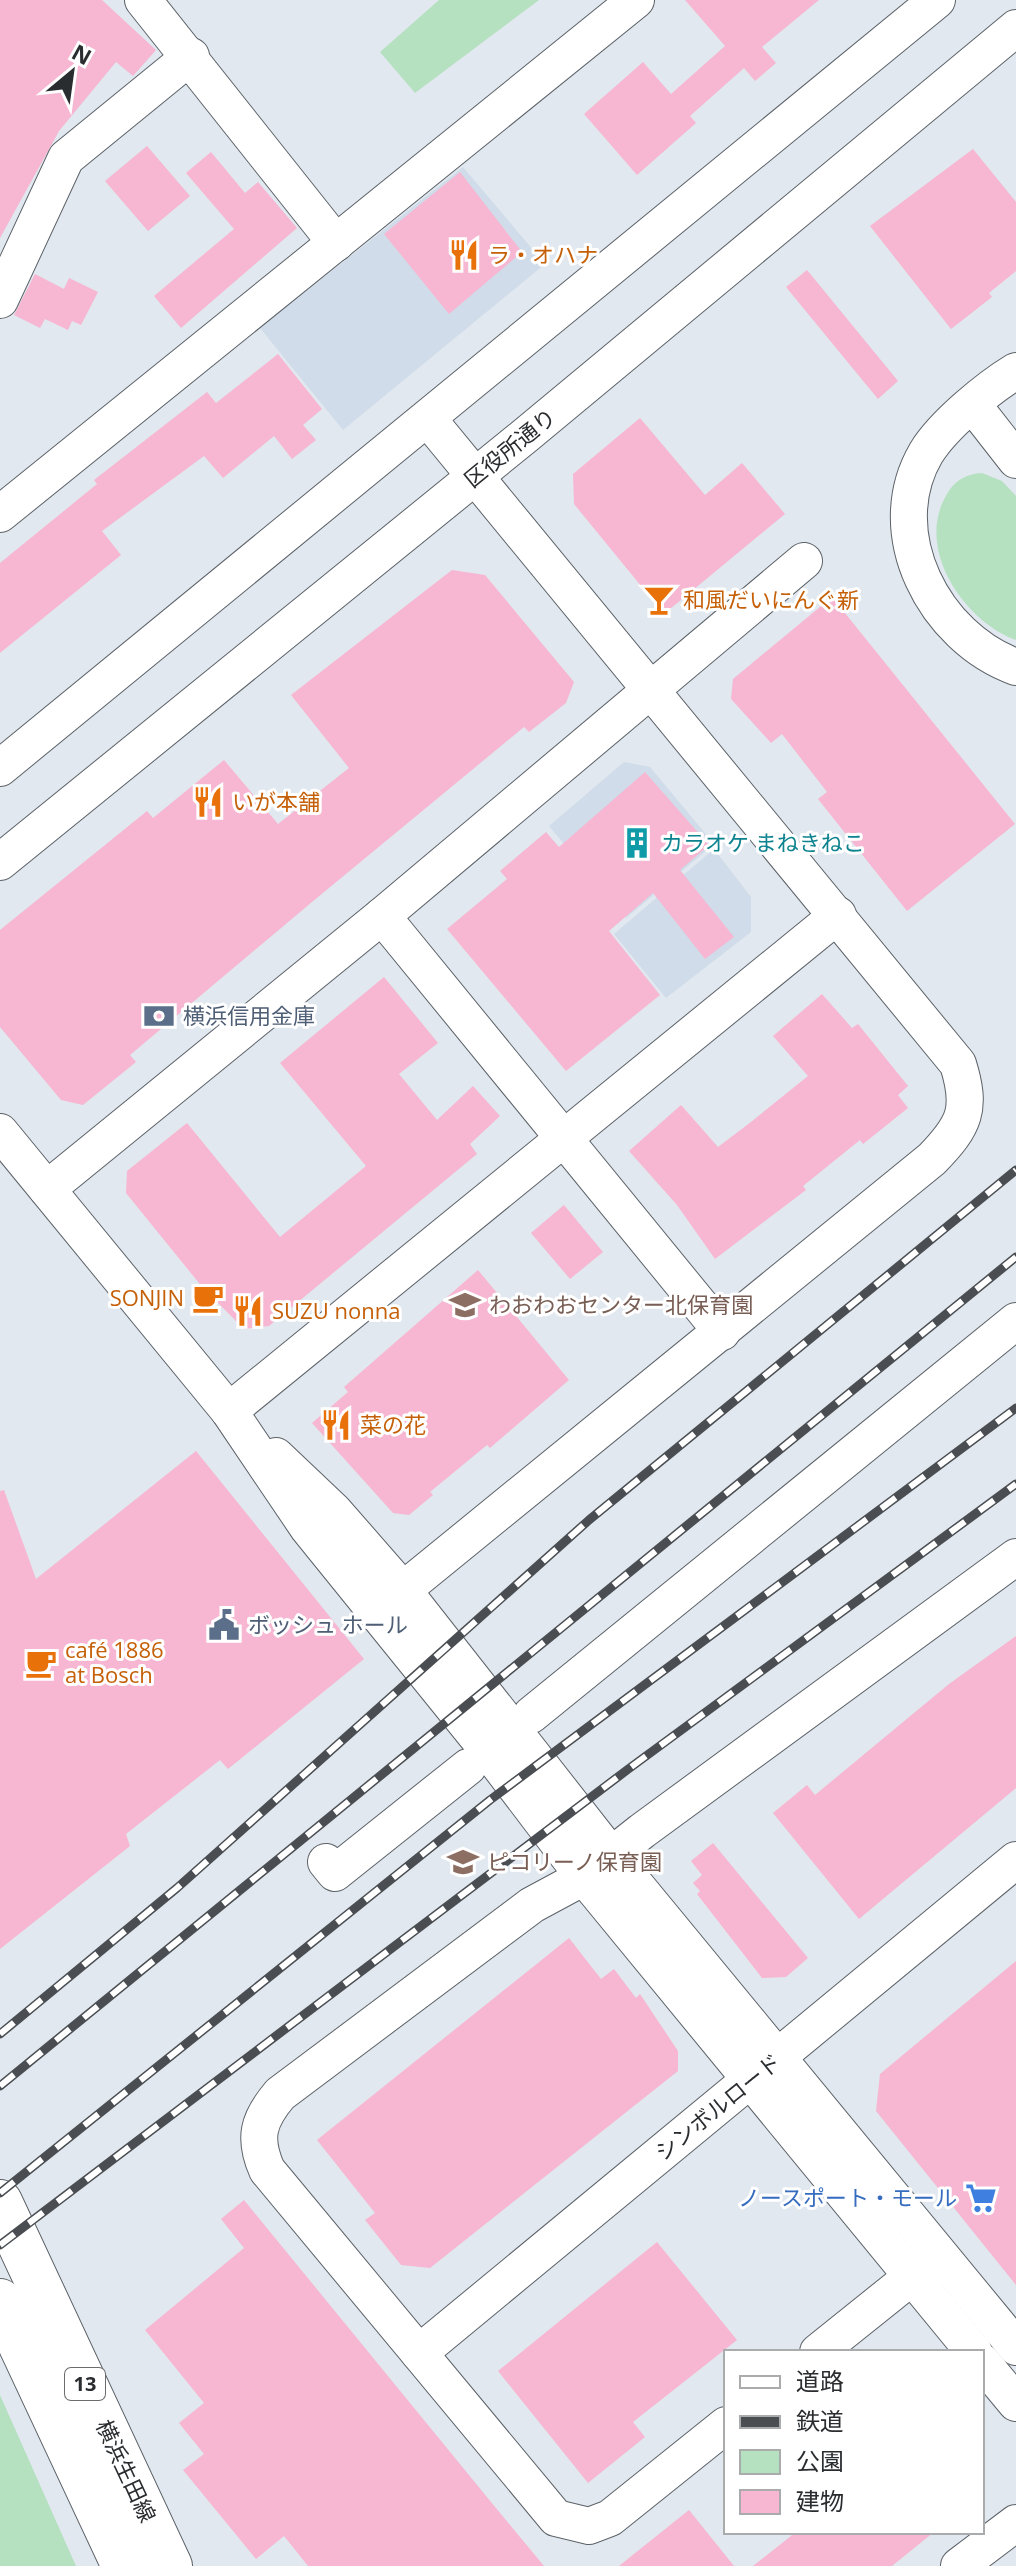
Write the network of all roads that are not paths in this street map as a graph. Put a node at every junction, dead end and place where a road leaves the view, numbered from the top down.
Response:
1 (143, 0) edge
2 (636, 0) edge
3 (937, 0) edge
4 (1016, 28) edge
5 (191, 56) junction
6 (336, 243) junction
7 (0, 300) edge
8 (1016, 371) edge
9 (973, 405) junction
10 (428, 419) junction
11 (1016, 460) edge
12 (475, 477) junction
13 (0, 514) edge
14 (804, 561) dead end
15 (1016, 667) edge
16 (650, 687) junction
17 (0, 768) edge
18 (0, 862) edge
19 (838, 915) junction
20 (382, 916) junction
21 (0, 1132) edge
22 (563, 1137) junction
23 (47, 1189) junction
24 (1016, 1321) edge
25 (722, 1332) junction
26 (229, 1411) junction
27 (1016, 1557) edge
28 (390, 1601) junction
29 (531, 1715) dead end
30 (468, 1767) dead end
31 (1016, 1860) edge
32 (326, 1862) dead end
33 (598, 1866) junction
34 (766, 2067) junction
35 (0, 2202) edge
36 (926, 2266) junction
37 (0, 2301) edge
38 (1016, 2347) edge
39 (821, 2350) edge
40 (973, 2350) edge
41 (419, 2353) junction
42 (984, 2364) edge
43 (1016, 2403) edge
44 (724, 2427) edge
45 (1016, 2523) edge
46 (124, 2566) edge
47 (170, 2566) edge
48 (959, 2566) edge

1 - 5 street
2 - 6 street
3 - 10 street
4 - 12 street, 区役所通り
5 - 6 street
5 - 7 street
6 - 13 street
8 - 9 street
9 - 11 street
9 - 15 street
10 - 12 street
10 - 17 street
12 - 16 street
12 - 18 street, 区役所通り
14 - 16 street
16 - 19 street
16 - 20 street
19 - 22 street
19 - 25 street
20 - 22 street
20 - 23 street
21 - 23 street
22 - 25 street
22 - 26 street
23 - 26 street
24 - 29 street
25 - 28 street
26 - 28 street
27 - 33 street
28 - 33 street
30 - 32 street
31 - 34 street, シンボルロード
33 - 34 street
33 - 41 street
34 - 36 street
34 - 41 street, シンボルロード
35 - 47 main road, 横浜生田線 / 13
36 - 38 street
36 - 39 street
36 - 40 street
37 - 46 main road, 横浜生田線 / 13
41 - 44 street
42 - 43 street
45 - 48 street

